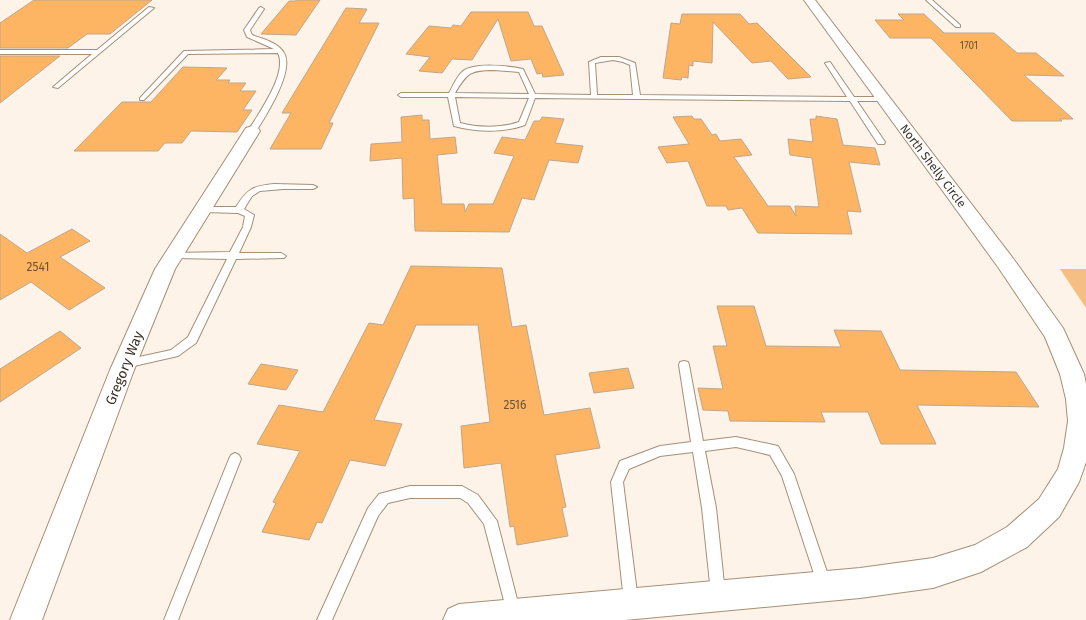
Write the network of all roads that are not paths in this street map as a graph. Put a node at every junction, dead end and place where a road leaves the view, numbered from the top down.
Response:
1 (809, 0) edge
2 (930, 0) edge
3 (151, 8) dead end
4 (261, 9) dead end
5 (958, 26) dead end
6 (278, 51) junction
7 (0, 52) edge
8 (97, 52) junction
9 (828, 63) dead end
10 (56, 87) dead end
11 (401, 95) dead end
12 (451, 95) junction
13 (533, 96) junction
14 (594, 96) junction
15 (637, 97) junction
16 (852, 98) junction
17 (142, 99) dead end
18 (883, 99) junction
19 (252, 131) joint
20 (881, 142) dead end
21 (313, 187) dead end
22 (203, 209) junction
23 (239, 210) junction
24 (174, 255) junction
25 (233, 256) junction
26 (281, 256) dead end
27 (125, 364) junction
28 (684, 365) dead end
29 (699, 446) junction
30 (235, 459) dead end
31 (824, 586) junction
32 (719, 597) junction
33 (632, 605) junction
34 (514, 615) junction
35 (26, 620) edge
36 (171, 620) edge
37 (324, 620) edge
38 (459, 620) edge

1 - 18 street, North Shelly Circle
2 - 5 lane
3 - 8 lane
4 - 6 lane
6 - 17 lane
6 - 19 lane
7 - 8 lane
8 - 10 lane
9 - 16 lane
11 - 12 lane
12 - 13 lane
12 - 13 lane
12 - 13 lane
13 - 14 lane
14 - 15 lane
14 - 15 lane
15 - 16 lane
16 - 18 lane
16 - 20 lane
18 - 31 street, North Shelly Circle
19 - 22 street, Gregory Way
21 - 23 lane
22 - 23 lane
22 - 24 street, Gregory Way
23 - 25 lane
24 - 25 lane
24 - 27 street, Gregory Way
25 - 26 lane
25 - 27 lane
27 - 35 street, Gregory Way
28 - 29 lane
29 - 31 lane
29 - 32 lane
29 - 33 lane
30 - 36 lane
31 - 32 street, North Shelly Circle
32 - 33 street, North Shelly Circle
33 - 34 street, North Shelly Circle
34 - 37 lane
34 - 38 street, North Shelly Circle

